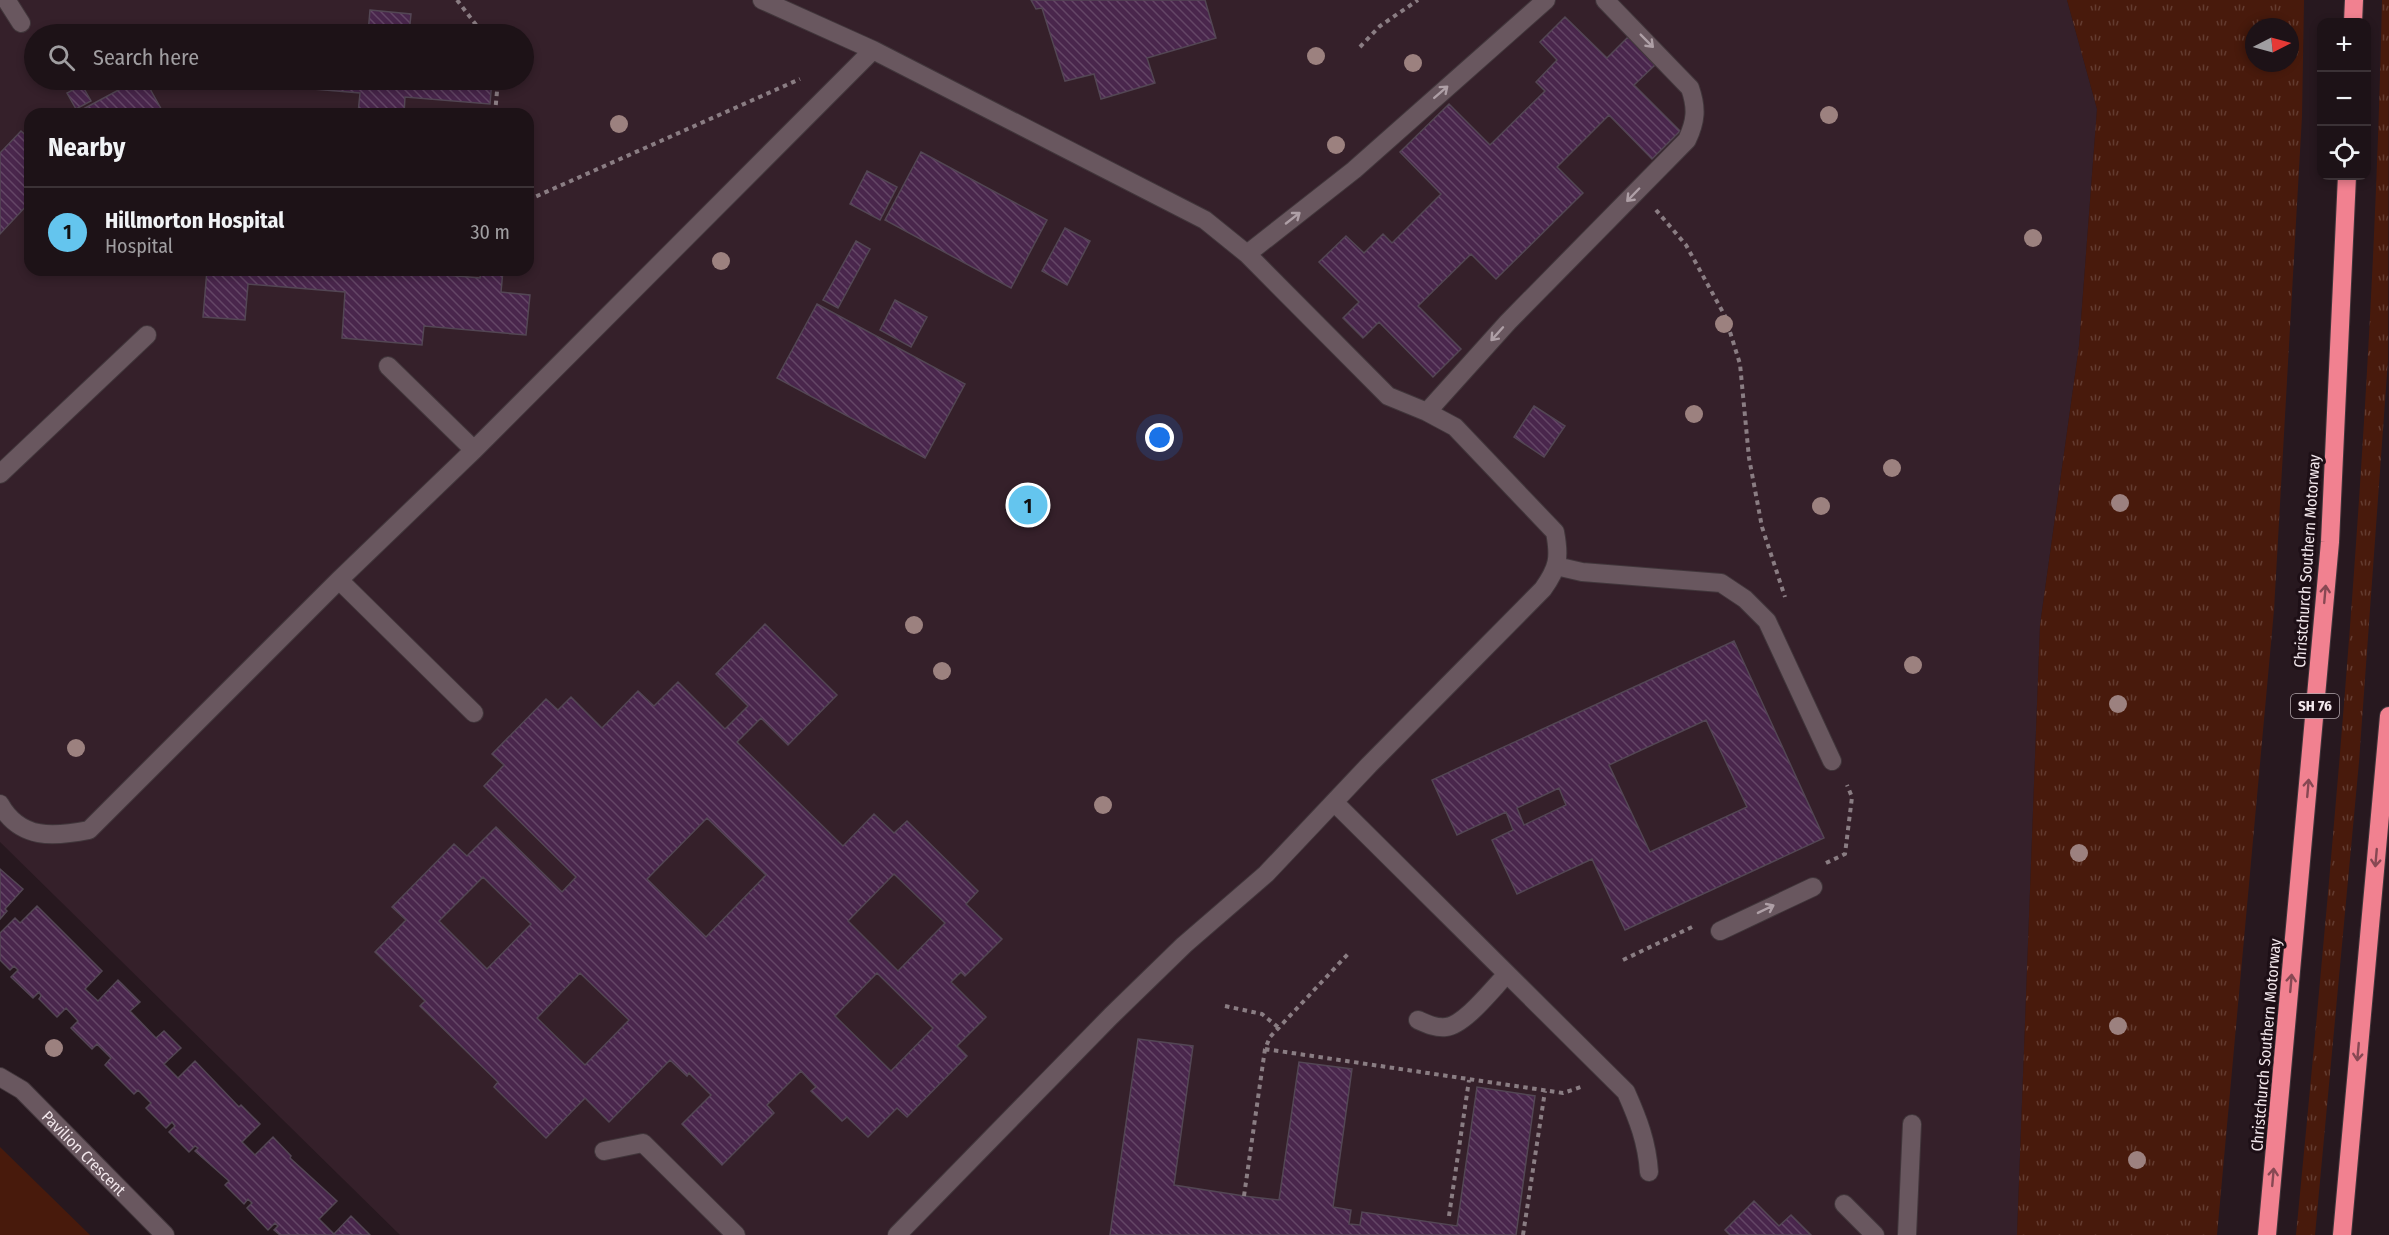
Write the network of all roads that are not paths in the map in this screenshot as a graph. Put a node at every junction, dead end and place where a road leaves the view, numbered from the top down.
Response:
1 (7, 0) edge
2 (762, 0) edge
3 (1546, 0) edge
4 (1605, 0) edge
5 (2354, 0) edge
6 (2353, 18) edge
7 (21, 23) dead end
8 (873, 50) junction
9 (2347, 180) edge
10 (1247, 254) junction
11 (147, 335) dead end
12 (388, 366) dead end
13 (1427, 412) junction
14 (474, 450) junction
15 (0, 474) edge
16 (1556, 566) junction
17 (339, 580) junction
18 (474, 713) dead end
19 (2389, 716) edge
20 (1832, 761) dead end
21 (1334, 802) junction
22 (0, 804) edge
23 (1813, 887) dead end
24 (1720, 931) dead end
25 (1507, 974) junction
26 (1418, 1020) dead end
27 (0, 1077) edge
28 (1912, 1124) dead end
29 (604, 1151) dead end
30 (1649, 1172) dead end
31 (1844, 1204) dead end
32 (913, 1226) edge
33 (165, 1235) edge
34 (736, 1235) edge
35 (897, 1235) edge
36 (1875, 1235) edge
37 (1907, 1235) edge
38 (2267, 1235) edge
39 (2342, 1235) edge

1 - 7 street
2 - 8 street
10 -> 3 street
4 -> 13 street
5 - 6 highway
8 - 10 street
8 - 14 street
38 -> 9 highway, Christchurch Southern Motorway / SH 76
10 - 13 street
11 - 15 street
12 - 14 street
13 - 16 street
14 - 17 street
16 - 20 street
16 - 21 street
17 - 18 street
17 - 22 street
19 -> 39 highway
21 - 25 street
21 - 32 street
24 -> 23 street
25 - 26 street
25 - 30 street
27 - 33 street, Pavilion Crescent
28 - 37 street
29 - 34 street
31 - 36 street
32 - 35 street

